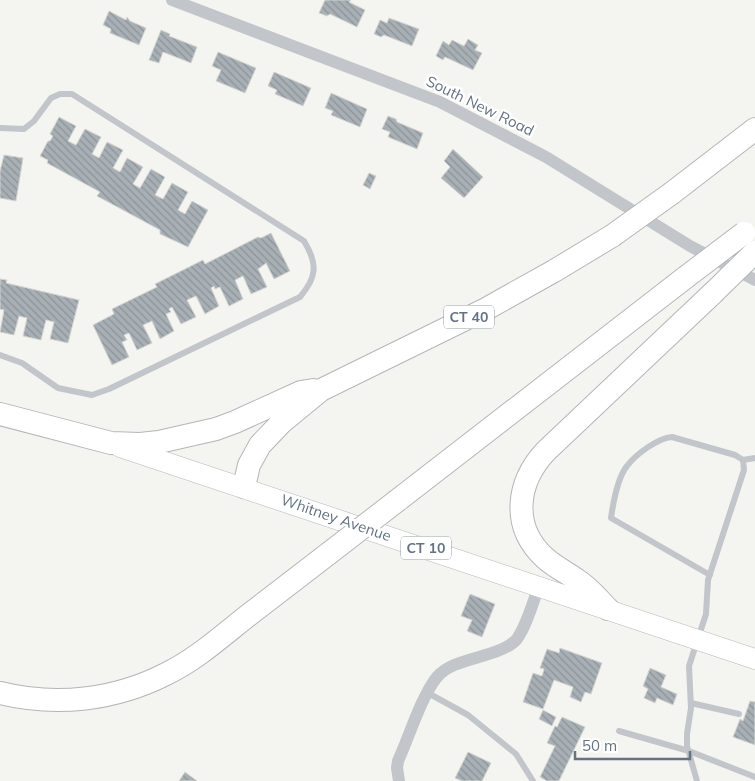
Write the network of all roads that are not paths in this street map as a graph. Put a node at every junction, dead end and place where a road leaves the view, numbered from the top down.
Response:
1 (172, 0) edge
2 (0, 128) edge
3 (755, 129) edge
4 (749, 228) edge
5 (755, 252) edge
6 (755, 280) edge
7 (0, 355) edge
8 (321, 390) junction
9 (0, 414) edge
10 (102, 441) junction
11 (755, 458) edge
12 (744, 460) junction
13 (244, 487) junction
14 (710, 575) junction
15 (539, 586) junction
16 (608, 609) junction
17 (698, 640) junction
18 (755, 659) edge
19 (0, 693) edge
20 (428, 693) junction
21 (691, 703) junction
22 (739, 714) dead end
23 (619, 732) dead end
24 (688, 751) junction
25 (755, 777) edge
26 (399, 781) edge
27 (534, 781) edge
28 (697, 781) edge

1 - 6 street, South New Road
2 - 7 lane
3 - 8 highway, CT 40, bridge
4 - 19 highway, bridge
5 - 16 highway, bridge
8 - 10 highway
8 - 13 highway
9 - 10 highway, Whitney Avenue / CT 10
10 - 13 main road, Whitney Avenue / CT 10
11 - 12 lane
12 - 14 lane
12 - 14 lane
13 - 15 main road, Whitney Avenue / CT 10
14 - 17 lane
15 - 16 main road, Whitney Avenue / CT 10
15 - 20 street
16 - 17 main road, Whitney Avenue / CT 10
17 - 18 main road, Whitney Avenue / CT 10
17 - 21 lane
20 - 26 street
20 - 27 lane
21 - 22 lane
21 - 24 lane
23 - 24 lane
24 - 25 lane
24 - 28 lane

